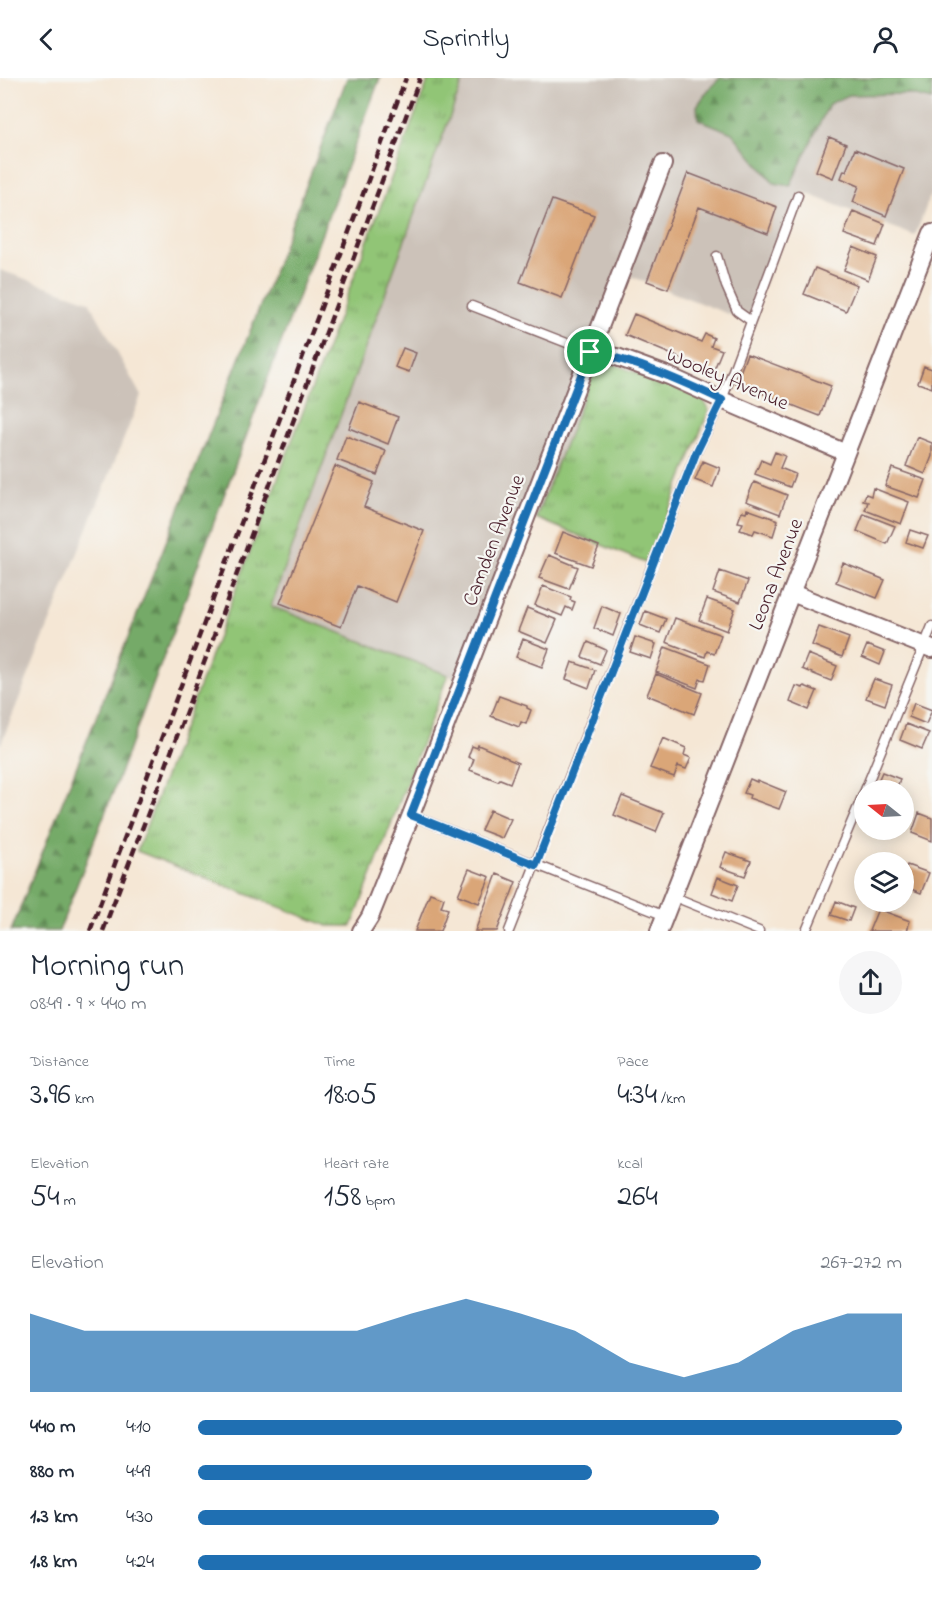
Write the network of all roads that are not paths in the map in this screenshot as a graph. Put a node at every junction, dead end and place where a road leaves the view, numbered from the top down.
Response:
1 (663, 164) dead end
2 (798, 195) dead end
3 (932, 233) edge
4 (717, 256) dead end
5 (472, 306) dead end
6 (751, 321) junction
7 (590, 352) junction
8 (722, 400) junction
9 (846, 453) junction
10 (792, 593) junction
11 (932, 627) edge
12 (928, 647) edge
13 (869, 780) edge
14 (411, 815) junction
15 (854, 815) edge
16 (536, 865) junction
17 (672, 896) junction
18 (662, 923) edge
19 (362, 931) edge
20 (509, 931) edge
21 (759, 931) edge
22 (806, 931) edge

1 - 7 street, Camden Avenue
2 - 6 lane
3 - 9 street, Leona Avenue
4 - 6 lane
5 - 7 lane
6 - 8 lane
7 - 8 street, Wooley Avenue
7 - 14 street, Camden Avenue
8 - 9 street, Wooley Avenue
8 - 16 lane
9 - 10 street, Leona Avenue
10 - 12 street
10 - 17 street, Leona Avenue
11 - 12 lane
12 - 13 lane
14 - 16 lane
14 - 19 street, Camden Avenue
15 - 22 lane
16 - 18 lane
16 - 20 lane
17 - 18 street, Leona Avenue
17 - 21 lane

